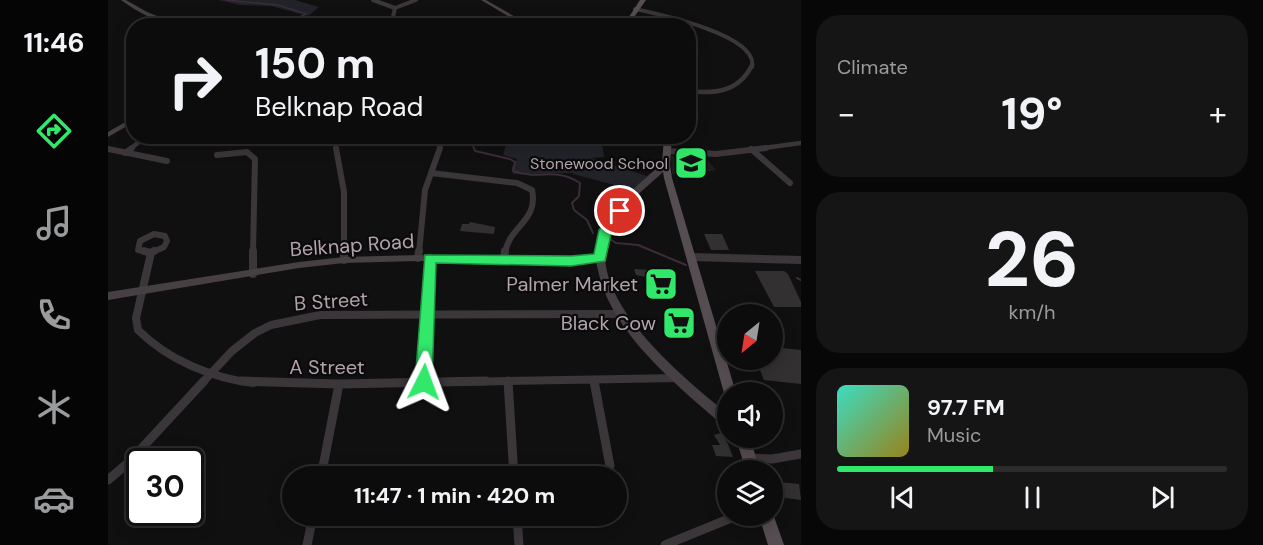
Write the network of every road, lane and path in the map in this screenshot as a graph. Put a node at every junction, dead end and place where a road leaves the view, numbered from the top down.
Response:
1 (123, 0) edge
2 (373, 0) edge
3 (416, 0) edge
4 (483, 0) edge
5 (643, 0) edge
6 (395, 8) junction
7 (635, 10) junction
8 (393, 17) junction
9 (159, 18) edge
10 (387, 18) edge
11 (404, 18) edge
12 (515, 18) edge
13 (630, 18) edge
14 (673, 18) edge
15 (696, 26) edge
16 (696, 92) edge
17 (126, 124) edge
18 (108, 135) edge
19 (801, 143) edge
20 (137, 144) edge
21 (335, 144) edge
22 (439, 144) edge
23 (667, 144) edge
24 (108, 149) edge
25 (751, 149) junction
26 (666, 151) junction
27 (125, 153) junction
28 (217, 155) dead end
29 (167, 161) dead end
30 (666, 165) junction
31 (431, 173) junction
32 (790, 183) dead end
33 (151, 253) dead end
34 (691, 257) junction
35 (418, 258) junction
36 (430, 258) junction
37 (600, 258) junction
38 (504, 259) junction
39 (344, 260) junction
40 (801, 260) edge
41 (253, 274) junction
42 (143, 291) junction
43 (108, 296) edge
44 (620, 314) junction
45 (427, 315) junction
46 (211, 374) junction
47 (679, 378) junction
48 (594, 380) junction
49 (508, 381) junction
50 (424, 382) junction
51 (727, 382) edge
52 (339, 384) junction
53 (717, 412) edge
54 (801, 454) edge
55 (768, 460) edge
56 (323, 466) edge
57 (513, 466) edge
58 (610, 466) dead end
59 (108, 480) edge
60 (717, 524) edge
61 (311, 526) edge
62 (518, 526) edge
63 (769, 526) edge
64 (307, 545) edge
65 (519, 545) edge
66 (664, 545) edge
67 (776, 545) edge

1 - 9 street
2 - 6 street
3 - 6 street
4 - 12 street
5 - 7 main road
6 - 8 street
7 - 13 main road
7 - 14 street
8 - 10 street
8 - 11 street
15 - 16 street
17 - 18 street
19 - 25 street
20 - 27 street
21 - 39 street
22 - 31 street
23 - 26 main road
24 - 27 street
25 - 26 street
25 - 32 street
26 - 30 main road
27 - 29 street
28 - 41 street
30 - 34 main road
30 - 37 street
31 - 35 street
31 - 38 street
33 - 42 street, A Street
34 - 40 street
34 - 51 main road
35 - 36 street, Belknap Road
35 - 39 street, Belknap Road
36 - 38 street, Belknap Road
36 - 45 street
37 - 38 street, Belknap Road
37 - 44 street
39 - 41 street, Belknap Road
41 - 42 street, Belknap Road
42 - 43 street, Belknap Road
42 - 46 street, A Street
44 - 45 street, B Street
44 - 47 street
45 - 46 street, B Street
45 - 50 street
46 - 52 street, A Street
46 - 59 street, B Street
47 - 48 street, A Street
47 - 53 street
48 - 49 street, A Street
48 - 58 street
49 - 50 street, A Street
49 - 57 street
50 - 52 street, A Street
52 - 56 street
54 - 55 street
60 - 66 street
61 - 64 street
62 - 65 street
63 - 67 main road

